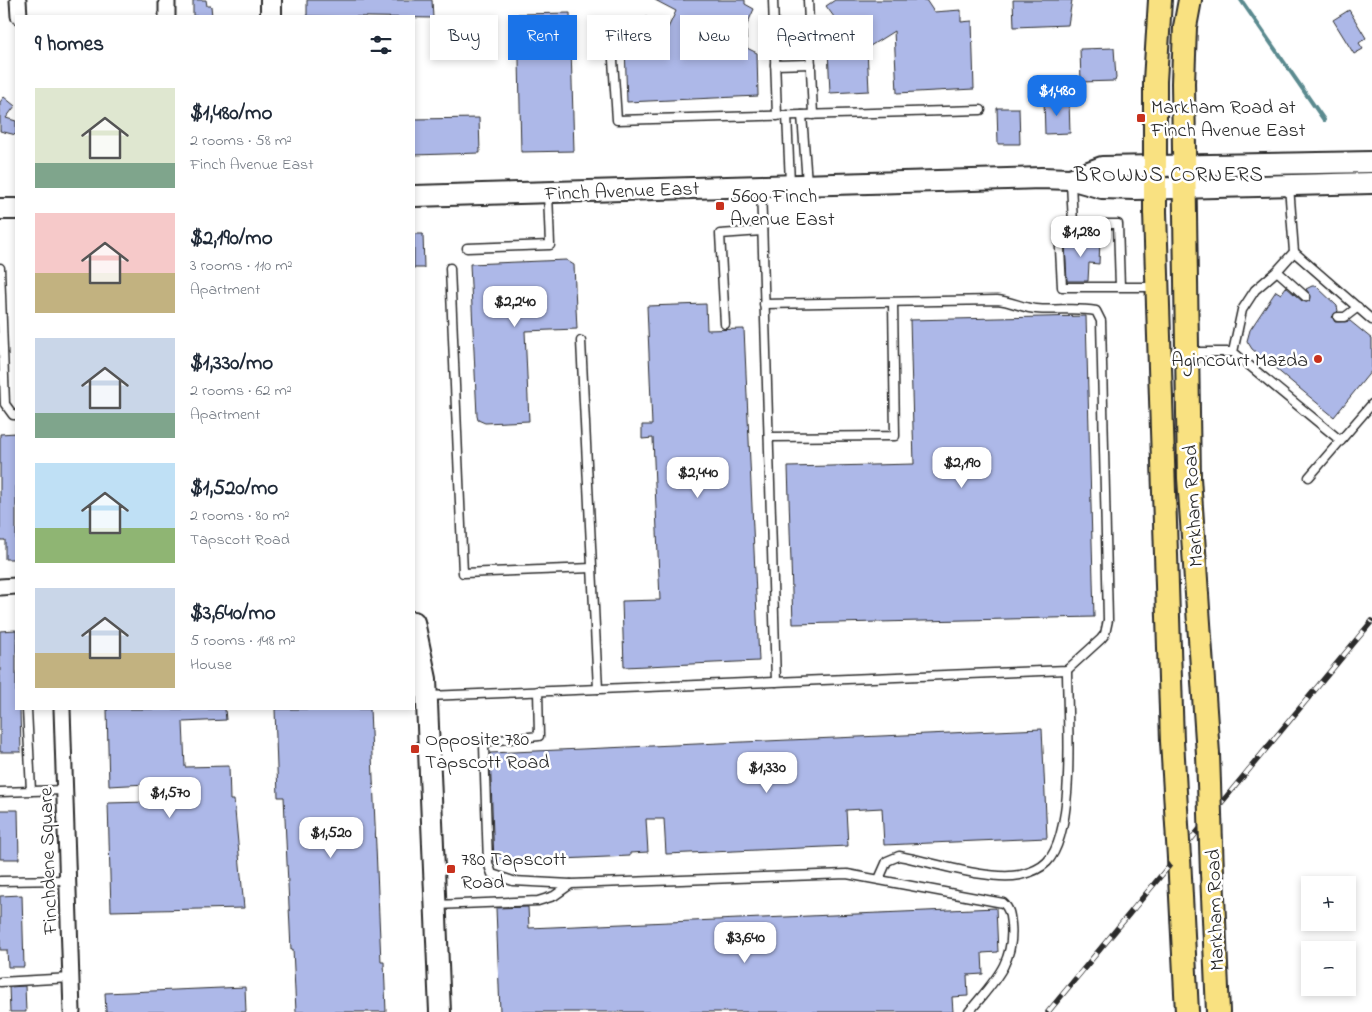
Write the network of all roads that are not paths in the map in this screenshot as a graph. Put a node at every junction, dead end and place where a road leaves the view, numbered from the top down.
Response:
1 (18, 0) edge
2 (166, 0) edge
3 (271, 0) edge
4 (773, 0) edge
5 (808, 0) edge
6 (1160, 0) edge
7 (1190, 0) edge
8 (19, 15) edge
9 (167, 15) edge
10 (271, 15) edge
11 (613, 60) dead end
12 (811, 64) junction
13 (775, 65) junction
14 (981, 110) dead end
15 (787, 115) junction
16 (802, 115) junction
17 (813, 115) junction
18 (777, 116) junction
19 (1372, 162) edge
20 (1184, 175) junction
21 (1156, 177) junction
22 (1070, 179) junction
23 (1372, 182) edge
24 (1289, 184) junction
25 (798, 185) junction
26 (761, 186) junction
27 (548, 192) junction
28 (415, 196) edge
29 (15, 208) edge
30 (0, 209) edge
31 (1073, 224) junction
32 (762, 231) junction
33 (467, 248) dead end
34 (1294, 252) junction
35 (0, 268) edge
36 (450, 268) dead end
37 (1277, 271) junction
38 (1120, 287) junction
39 (1157, 287) junction
40 (1306, 297) dead end
41 (893, 302) junction
42 (764, 304) junction
43 (1358, 308) junction
44 (1338, 318) dead end
45 (1372, 320) edge
46 (725, 324) dead end
47 (581, 341) dead end
48 (1187, 352) junction
49 (1233, 352) junction
50 (1372, 404) edge
51 (15, 415) edge
52 (768, 438) junction
53 (1341, 441) junction
54 (1309, 477) dead end
55 (592, 568) junction
56 (15, 586) edge
57 (0, 587) edge
58 (415, 627) edge
59 (1067, 670) junction
60 (776, 682) junction
61 (598, 689) junction
62 (538, 691) junction
63 (427, 696) junction
64 (27, 710) edge
65 (62, 710) edge
66 (64, 790) junction
67 (31, 791) junction
68 (0, 792) edge
69 (879, 879) junction
70 (68, 880) junction
71 (0, 882) edge
72 (571, 884) junction
73 (436, 905) junction
74 (71, 978) junction
75 (0, 982) edge
76 (72, 1012) edge
77 (440, 1012) edge
78 (969, 1012) edge
79 (1187, 1012) edge
80 (1218, 1012) edge

1 - 8 street
2 - 9 street
3 - 10 main road
4 - 13 lane
5 - 12 lane
6 - 21 main road, Markham Road
7 - 20 main road, Markham Road
11 - 18 lane
12 - 13 lane
12 - 17 lane
13 - 18 lane
14 - 17 lane
15 - 16 lane
15 - 18 lane
15 - 25 lane
16 - 17 lane
16 - 25 lane
19 - 20 main road, Finch Avenue East
20 - 21 main road, Finch Avenue East
20 - 24 main road, Finch Avenue East
20 - 48 main road, Markham Road
21 - 22 main road, Finch Avenue East
21 - 39 main road, Markham Road
22 - 25 main road, Finch Avenue East
22 - 31 lane
23 - 24 main road, Finch Avenue East
24 - 34 lane
25 - 26 main road, Finch Avenue East
26 - 27 main road, Finch Avenue East
26 - 32 lane
27 - 28 main road, Finch Avenue East
27 - 33 lane
29 - 30 main road
31 - 38 lane
31 - 38 lane
32 - 42 lane
32 - 46 lane
34 - 37 lane
34 - 43 lane
35 - 51 lane
36 - 55 lane
37 - 40 lane
37 - 49 lane
38 - 39 lane
39 - 79 main road, Markham Road, bridge
41 - 42 lane
41 - 52 lane
41 - 59 lane
42 - 52 lane
43 - 44 lane
43 - 45 lane
47 - 55 lane
48 - 49 lane
48 - 80 main road, Markham Road, bridge
49 - 53 lane
50 - 53 lane
52 - 60 lane
53 - 54 lane
55 - 61 lane
56 - 57 street
58 - 63 main road
59 - 60 lane
59 - 69 lane
60 - 61 lane
61 - 62 lane
62 - 63 lane
62 - 72 lane
63 - 73 main road
64 - 67 lane
65 - 66 street, Finchdene Square
66 - 67 lane
66 - 70 street, Finchdene Square
67 - 68 lane
69 - 72 lane
69 - 78 lane
70 - 71 lane
70 - 74 street, Finchdene Square
72 - 73 lane
73 - 77 main road
74 - 75 lane
74 - 76 street, Finchdene Square

